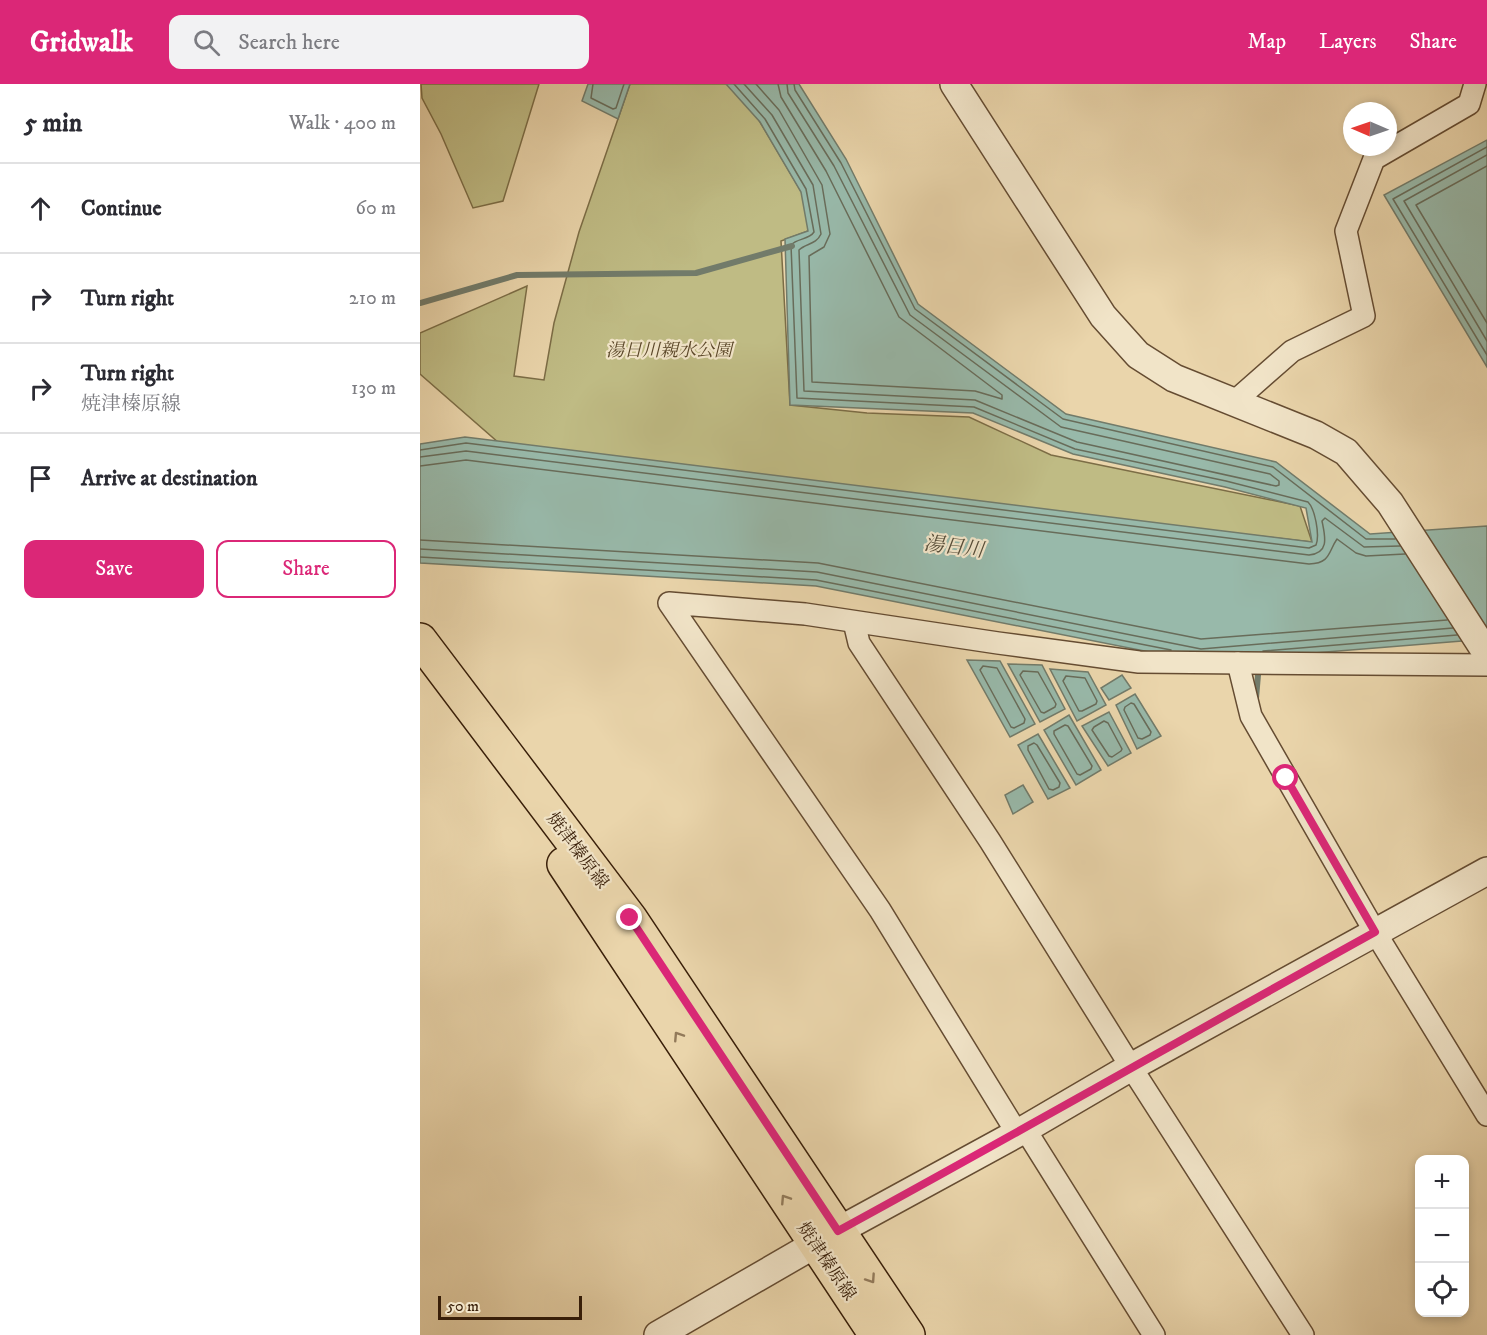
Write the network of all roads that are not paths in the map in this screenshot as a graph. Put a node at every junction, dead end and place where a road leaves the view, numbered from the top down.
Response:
1 (954, 84) edge
2 (1475, 84) edge
3 (1234, 402) junction
4 (854, 622) junction
5 (420, 640) edge
6 (420, 647) edge
7 (1487, 654) edge
8 (1238, 663) junction
9 (1487, 665) edge
10 (1487, 870) edge
11 (1375, 932) junction
12 (1131, 1067) junction
13 (1487, 1115) edge
14 (1021, 1131) junction
15 (826, 1237) junction
16 (666, 1333) edge
17 (876, 1335) edge
18 (908, 1335) edge
19 (1154, 1335) edge
20 (1303, 1335) edge

1 - 3 street
2 - 3 street
3 - 7 street
4 - 8 street
4 - 12 street
4 - 14 street
5 - 15 main road, 焼津榛原線
15 -> 6 main road, 焼津榛原線
8 - 9 street
8 - 11 street
10 - 11 street
11 - 12 street
11 - 13 street
12 - 14 street
12 - 20 street
14 - 15 street
14 - 19 street
15 - 16 street
15 - 17 main road, 焼津榛原線
15 -> 18 main road, 焼津榛原線

